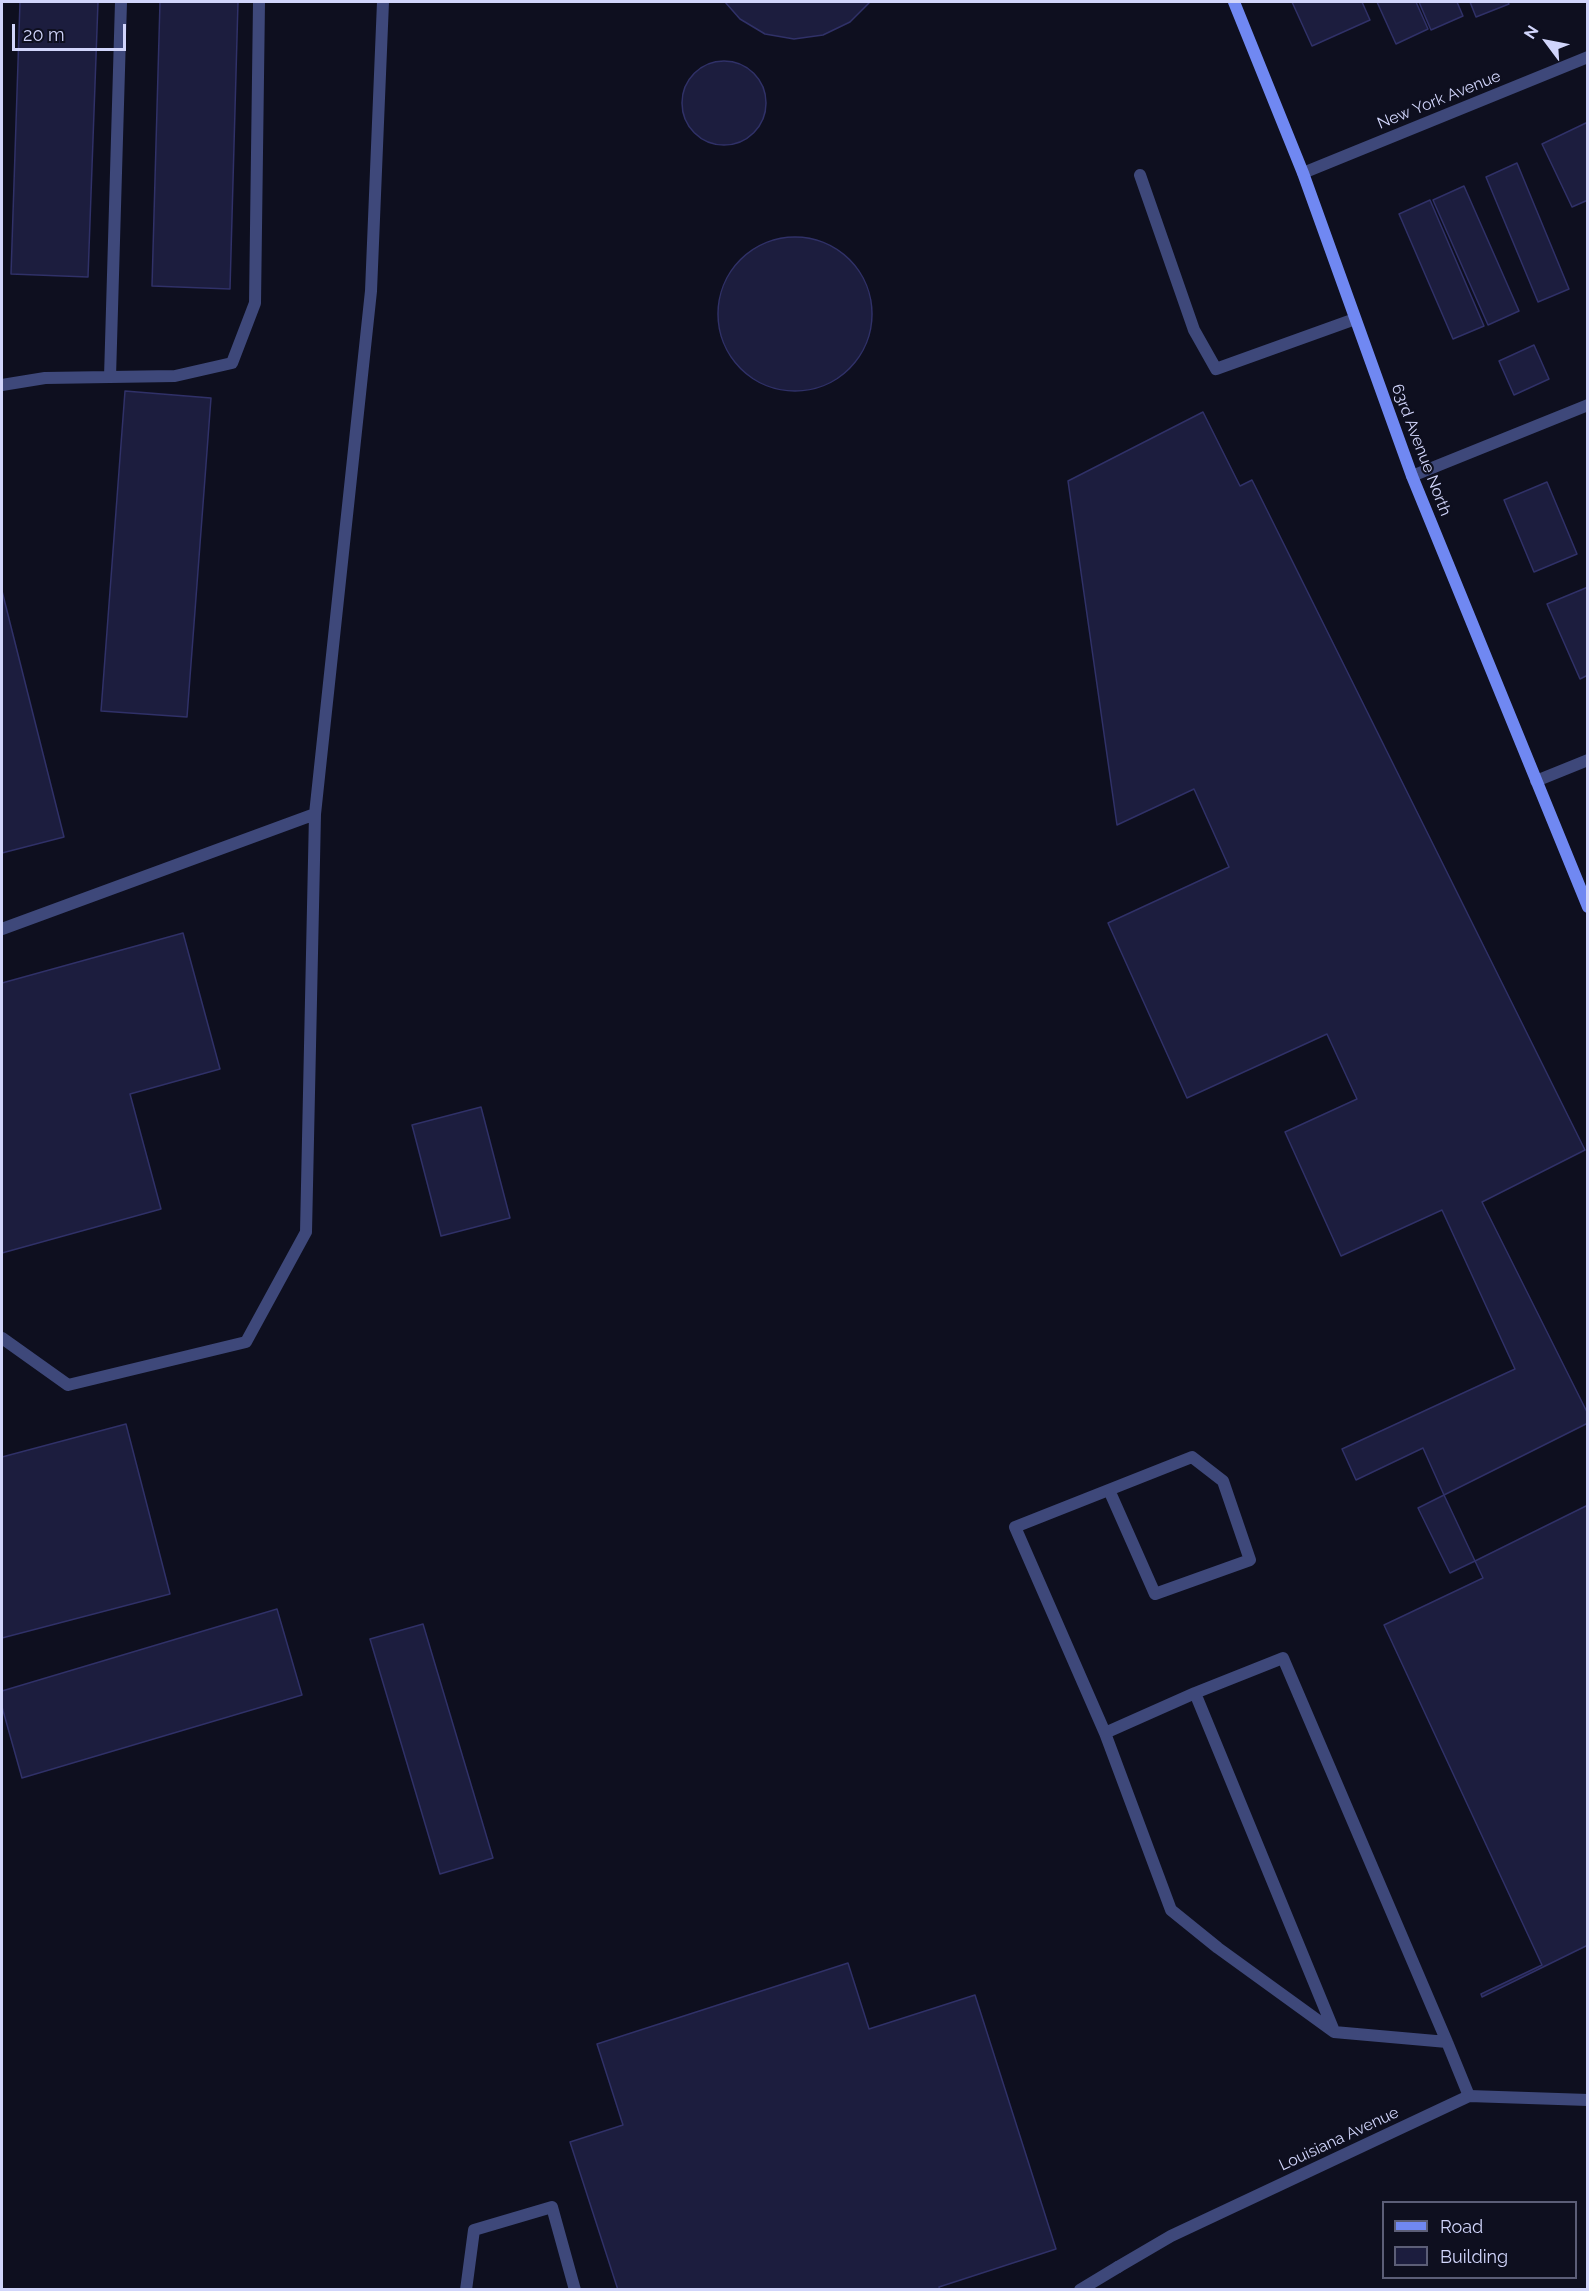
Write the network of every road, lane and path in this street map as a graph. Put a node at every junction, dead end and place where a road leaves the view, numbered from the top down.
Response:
1 (121, 2) edge
2 (259, 2) edge
3 (384, 2) edge
4 (1234, 2) edge
5 (1587, 57) edge
6 (1303, 173) junction
7 (1140, 175) dead end
8 (1355, 319) junction
9 (110, 377) junction
10 (2, 385) edge
11 (1587, 405) edge
12 (1412, 476) junction
13 (1587, 760) edge
14 (1536, 781) junction
15 (315, 814) junction
16 (1587, 907) edge
17 (2, 929) edge
18 (2, 1338) edge
19 (1109, 1490) junction
20 (1195, 1693) junction
21 (1105, 1732) junction
22 (1334, 2032) junction
23 (1447, 2042) junction
24 (1468, 2096) junction
25 (1587, 2100) edge
26 (466, 2289) edge
27 (575, 2289) edge
28 (1080, 2289) edge

1 - 9 street
2 - 9 street
3 - 15 street
4 - 6 street, 63rd Avenue North
5 - 6 street, New York Avenue
6 - 8 street, 63rd Avenue North
7 - 8 street
8 - 12 street, 63rd Avenue North
9 - 10 street
11 - 12 street
12 - 14 street, 63rd Avenue North
13 - 14 street
14 - 16 street, 63rd Avenue North
15 - 17 street
15 - 18 street
19 - 19 street
19 - 21 street
20 - 21 street
20 - 22 street
20 - 23 street
21 - 22 street
22 - 23 street
23 - 24 street
24 - 25 street, Louisiana Avenue
24 - 28 street, Louisiana Avenue
26 - 27 street

